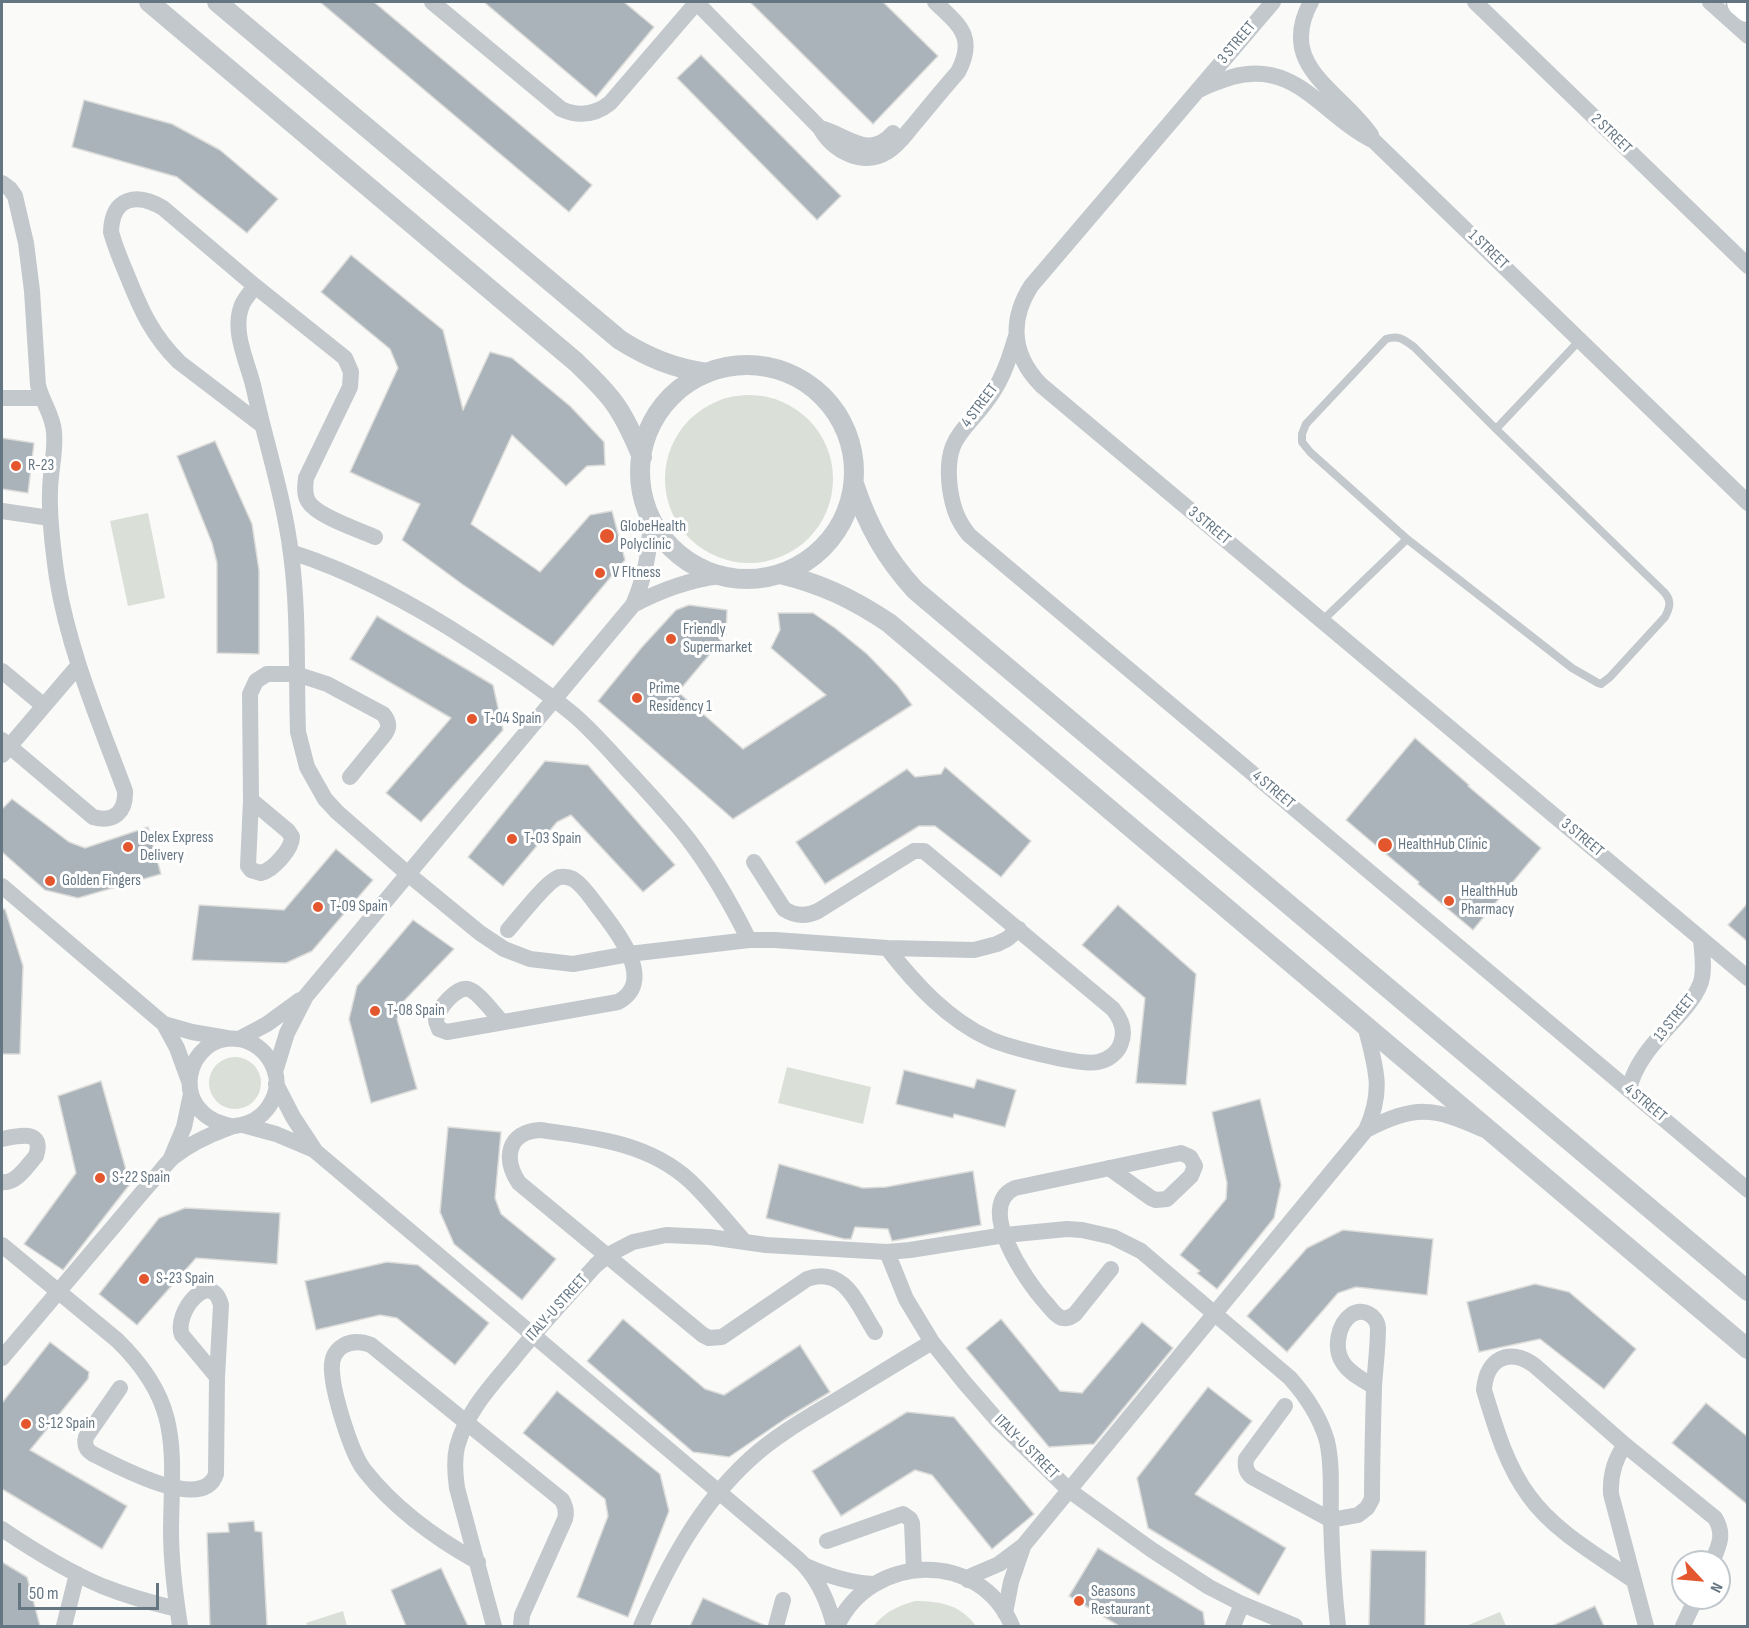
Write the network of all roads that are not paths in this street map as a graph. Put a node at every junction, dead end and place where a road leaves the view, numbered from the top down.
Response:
1 (149, 2) edge
2 (217, 2) edge
3 (432, 2) edge
4 (696, 2) edge
5 (1273, 2) edge
6 (1311, 2) edge
7 (1475, 2) edge
8 (1710, 2) edge
9 (1741, 2) edge
10 (940, 6) edge
11 (1748, 8) edge
12 (1748, 36) edge
13 (1195, 93) junction
14 (1374, 141) junction
15 (2, 183) edge
16 (1748, 266) edge
17 (255, 286) junction
18 (1016, 336) junction
19 (1580, 340) junction
20 (707, 372) junction
21 (2, 398) edge
22 (42, 398) junction
23 (262, 426) junction
24 (1496, 429) junction
25 (642, 457) junction
26 (854, 484) junction
27 (1748, 503) edge
28 (2, 511) edge
29 (50, 518) junction
30 (650, 518) junction
31 (375, 537) dead end
32 (1407, 539) junction
33 (291, 552) junction
34 (780, 574) junction
35 (720, 576) junction
36 (633, 605) junction
37 (1322, 621) junction
38 (78, 666) junction
39 (2, 671) edge
40 (296, 674) junction
41 (555, 700) junction
42 (44, 706) junction
43 (4, 747) edge
44 (350, 777) dead end
45 (250, 800) dead end
46 (754, 862) dead end
47 (408, 874) junction
48 (2, 886) edge
49 (508, 930) dead end
50 (1019, 930) junction
51 (1701, 939) junction
52 (749, 940) junction
53 (888, 948) junction
54 (629, 954) junction
55 (1748, 978) edge
56 (306, 996) junction
57 (501, 1022) dead end
58 (164, 1024) junction
59 (1365, 1025) junction
60 (235, 1039) junction
61 (276, 1078) junction
62 (190, 1088) junction
63 (1629, 1090) junction
64 (237, 1126) junction
65 (1366, 1130) junction
66 (1491, 1133) junction
67 (2, 1139) edge
68 (314, 1150) junction
69 (171, 1159) junction
70 (1109, 1168) dead end
71 (2, 1182) edge
72 (1748, 1190) edge
73 (1005, 1235) junction
74 (745, 1242) junction
75 (2, 1245) edge
76 (887, 1252) junction
77 (608, 1255) junction
78 (1111, 1269) dead end
79 (58, 1291) junction
80 (1748, 1291) edge
81 (1215, 1314) junction
82 (874, 1332) dead end
83 (533, 1335) junction
84 (932, 1342) junction
85 (1748, 1349) edge
86 (2, 1358) edge
87 (217, 1377) dead end
88 (1374, 1387) dead end
89 (120, 1388) dead end
90 (1285, 1406) dead end
91 (466, 1424) junction
92 (1625, 1445) junction
93 (173, 1487) junction
94 (1070, 1491) junction
95 (718, 1492) junction
96 (1331, 1520) junction
97 (2, 1529) edge
98 (827, 1541) dead end
99 (1023, 1546) junction
100 (1717, 1550) edge
101 (478, 1562) junction
102 (806, 1566) junction
103 (914, 1570) junction
104 (77, 1574) junction
105 (968, 1580) junction
106 (1633, 1580) junction
107 (874, 1584) junction
108 (783, 1600) dead end
109 (1242, 1604) junction
110 (177, 1609) junction
111 (1690, 1610) edge
112 (1009, 1620) edge
113 (64, 1626) edge
114 (180, 1626) edge
115 (494, 1626) edge
116 (520, 1626) edge
117 (641, 1626) edge
118 (776, 1626) edge
119 (835, 1626) edge
120 (1233, 1626) edge
121 (1295, 1626) edge
122 (1338, 1626) edge
123 (1646, 1626) edge
124 (1683, 1626) edge

1 - 25 street
2 - 20 street
3 - 4 street
4 - 10 street
5 - 13 street, 3 STREET
6 - 14 street
7 - 16 street, 2 STREET
8 - 12 street
9 - 11 highway
13 - 14 street, 1 STREET
13 - 18 street, 3 STREET
14 - 19 street, 1 STREET
15 - 22 street
17 - 23 street
17 - 23 street
17 - 31 street
18 - 37 street, 3 STREET
18 - 63 street, 4 STREET
19 - 24 lane
19 - 27 street, 1 STREET
20 - 25 street
20 - 26 street
21 - 22 street
22 - 29 street
23 - 33 street
24 - 32 lane
24 - 32 lane
25 - 30 street
26 - 34 street
26 - 80 street
28 - 29 street
29 - 38 street
30 - 35 street
30 - 36 street
32 - 37 lane
33 - 40 street
33 - 41 street
34 - 35 street
34 - 59 street
35 - 36 street
36 - 41 street
37 - 51 street, 3 STREET
38 - 42 street
38 - 43 street
39 - 42 street
40 - 44 street
40 - 45 street
40 - 47 street
41 - 47 street
41 - 52 street
42 - 43 street
46 - 50 street
47 - 54 street
47 - 56 street
48 - 58 street
49 - 54 street
50 - 53 street
50 - 53 street
51 - 55 street, 3 STREET
51 - 63 street, 13 STREET
52 - 53 street
52 - 54 street
54 - 57 street
56 - 60 street
56 - 61 street
58 - 60 street
58 - 62 street
59 - 65 street, ITALY-U STREET
59 - 66 street
60 - 61 street
60 - 62 street
61 - 64 street
61 - 68 street
62 - 64 street
62 - 69 street
63 - 72 street, 4 STREET
64 - 68 street
64 - 69 street
65 - 66 street, ITALY-U STREET
65 - 81 street, ITALY-U STREET
66 - 85 street
67 - 71 street
68 - 83 street
69 - 79 street
70 - 73 street
73 - 76 street, ITALY-U STREET
73 - 78 street
73 - 81 street, ITALY-U STREET
74 - 76 street, ITALY-U STREET
74 - 77 street, ITALY-U STREET
74 - 77 street
75 - 79 street
76 - 84 street, ITALY-U STREET
77 - 82 street
77 - 83 street, ITALY-U STREET
79 - 86 street
79 - 93 street
81 - 94 street, ITALY-U STREET
81 - 96 street, ITALY-U STREET
83 - 91 street, ITALY-U STREET
83 - 95 street
84 - 94 street, ITALY-U STREET
84 - 95 street
87 - 93 street
88 - 96 street
89 - 93 street
90 - 96 street
91 - 101 street, ITALY-U STREET
91 - 101 street
91 - 116 street
92 - 100 street
92 - 106 street
92 - 106 street
93 - 110 street
94 - 99 street, ITALY-U STREET
94 - 109 street, ITALY-U STREET
95 - 102 street
95 - 117 street
96 - 122 street, ITALY-U STREET
97 - 104 street
98 - 103 street
99 - 105 street, ITALY-U STREET
99 - 112 street, ITALY-U STREET
101 - 115 street, ITALY-U STREET
102 - 107 street
102 - 119 street
103 - 105 street
103 - 107 street
104 - 110 street
104 - 113 street
105 - 112 street
106 - 123 street
107 - 119 street
108 - 118 street
109 - 120 street
109 - 121 street, ITALY-U STREET
110 - 114 street
111 - 124 street

